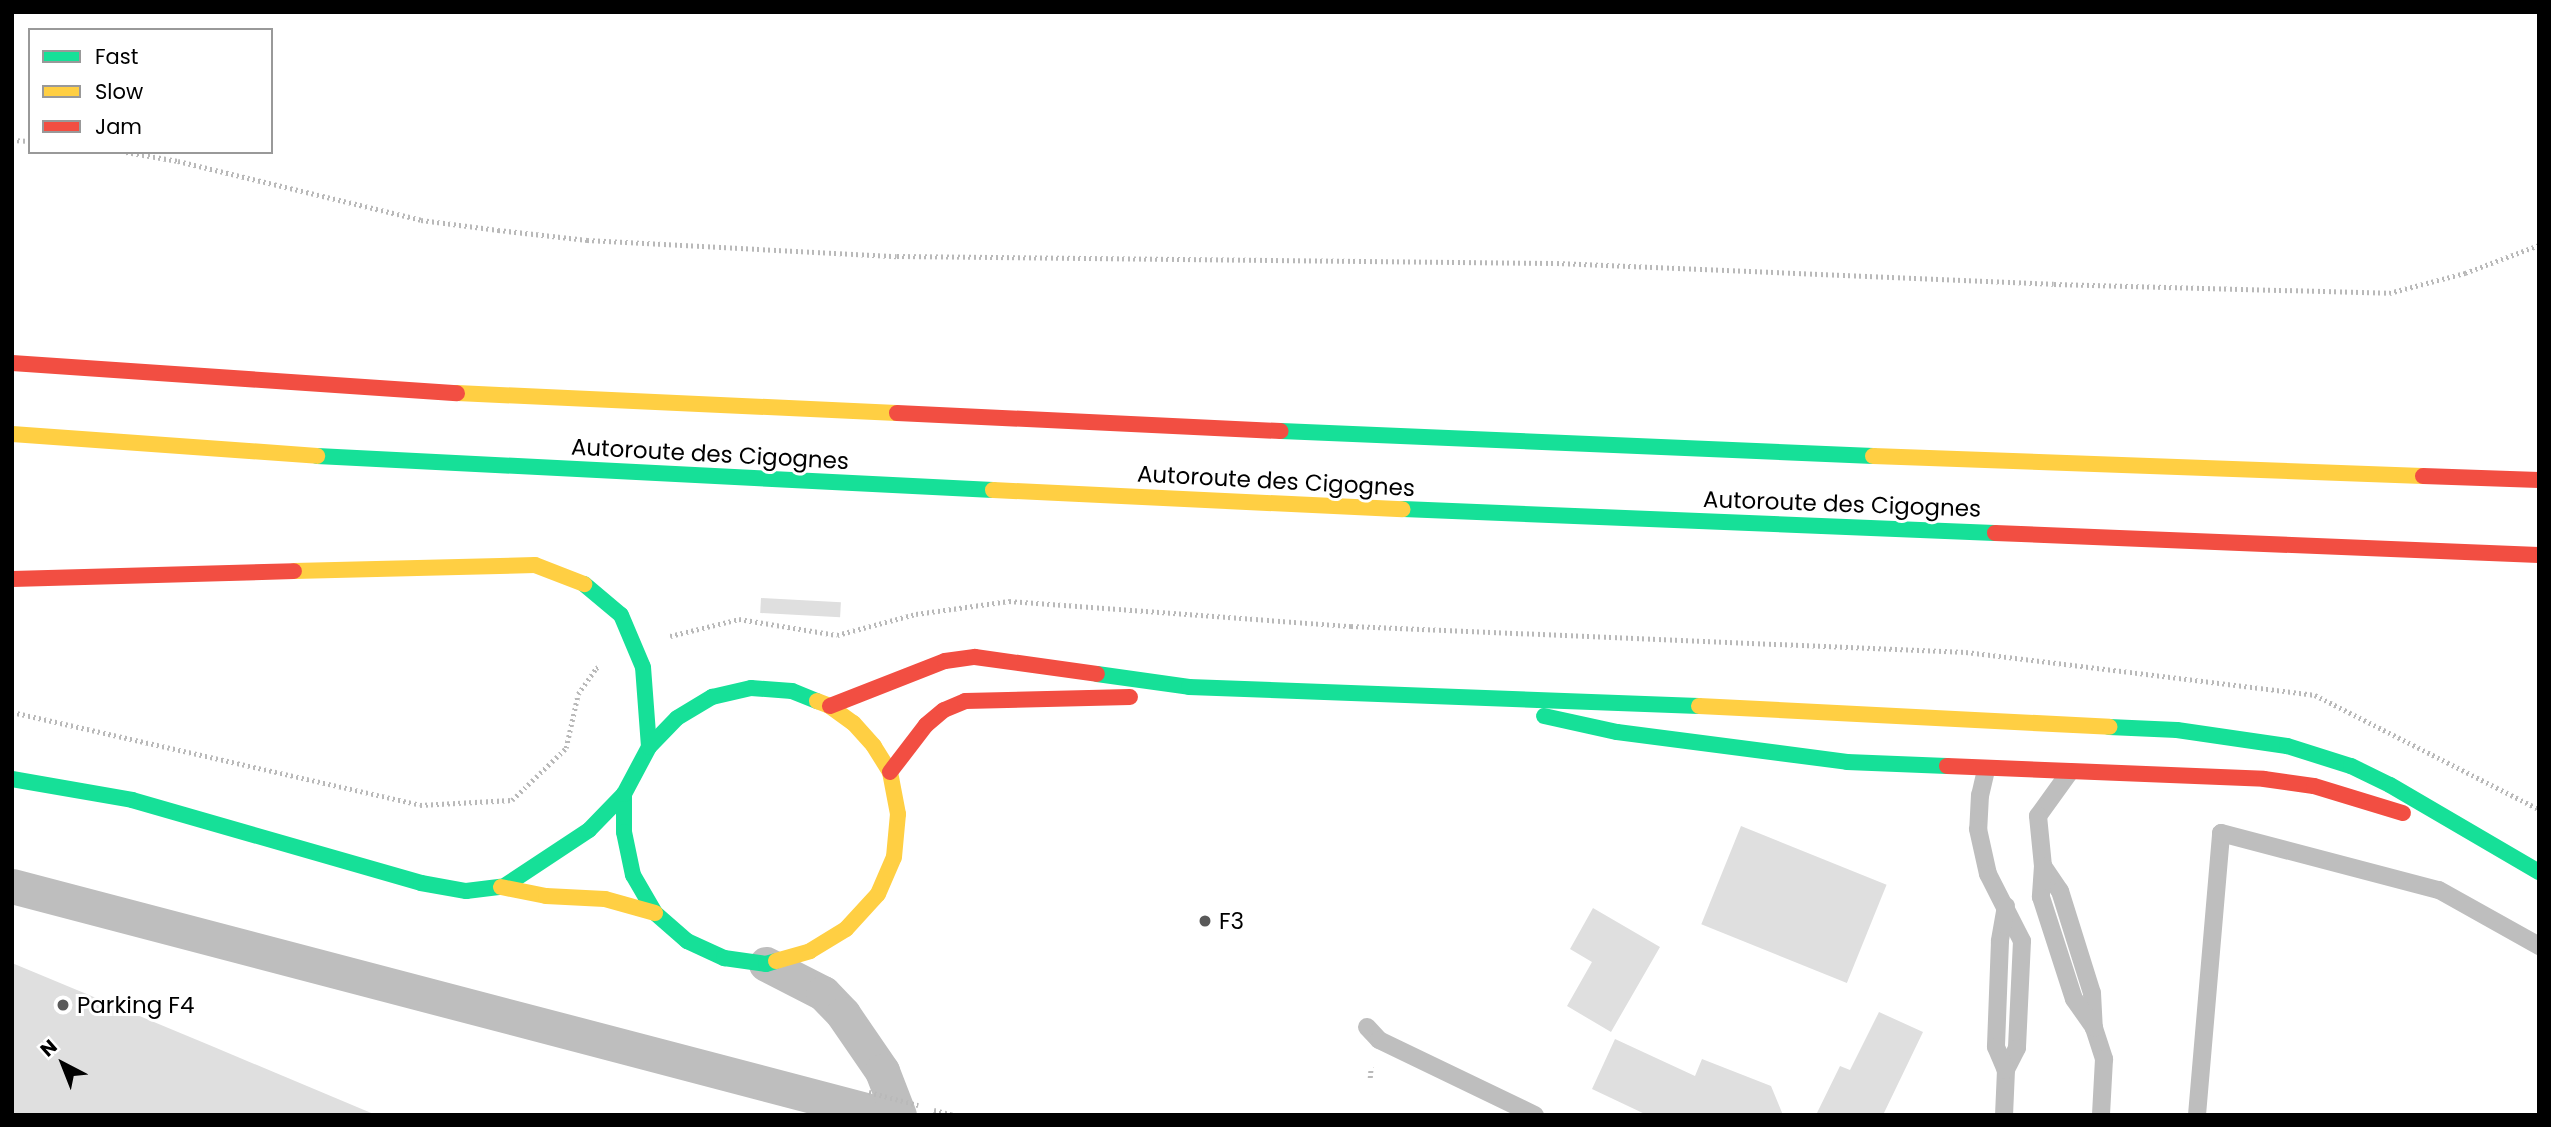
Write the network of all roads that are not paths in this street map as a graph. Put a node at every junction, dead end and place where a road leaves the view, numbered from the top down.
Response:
1 (12, 363) edge
2 (12, 434) edge
3 (2539, 474) edge
4 (2494, 477) junction
5 (2539, 480) edge
6 (2539, 555) edge
7 (12, 579) edge
8 (1189, 687) junction
9 (1474, 700) junction
10 (830, 706) junction
11 (2059, 723) junction
12 (649, 747) junction
13 (1986, 770) junction
14 (2071, 771) junction
15 (890, 772) junction
16 (12, 779) edge
17 (624, 794) junction
18 (2472, 836) junction
19 (2539, 873) edge
20 (12, 887) edge
21 (503, 887) junction
22 (655, 913) junction
23 (2539, 946) edge
24 (766, 964) junction
25 (1367, 1027) dead end
26 (882, 1106) edge
27 (1535, 1115) edge
28 (2004, 1115) edge
29 (2101, 1115) edge
30 (2197, 1115) edge

1 - 4 main road
2 - 6 main road, Autoroute des Cigognes
3 - 4 main road
4 - 5 main road
7 - 12 main road
8 - 9 main road
8 - 10 main road
8 - 15 main road
9 - 11 main road
9 - 13 main road
10 - 12 main road
10 - 15 main road
11 - 13 main road
11 - 18 main road
12 - 17 main road
13 - 14 main road
13 - 28 lane
14 - 18 main road
14 - 29 lane
15 - 24 main road
16 - 21 main road
17 - 21 main road
17 - 22 main road
18 - 19 main road
20 - 26 street
21 - 22 main road
22 - 24 main road
23 - 30 lane
24 - 26 street
25 - 27 lane

